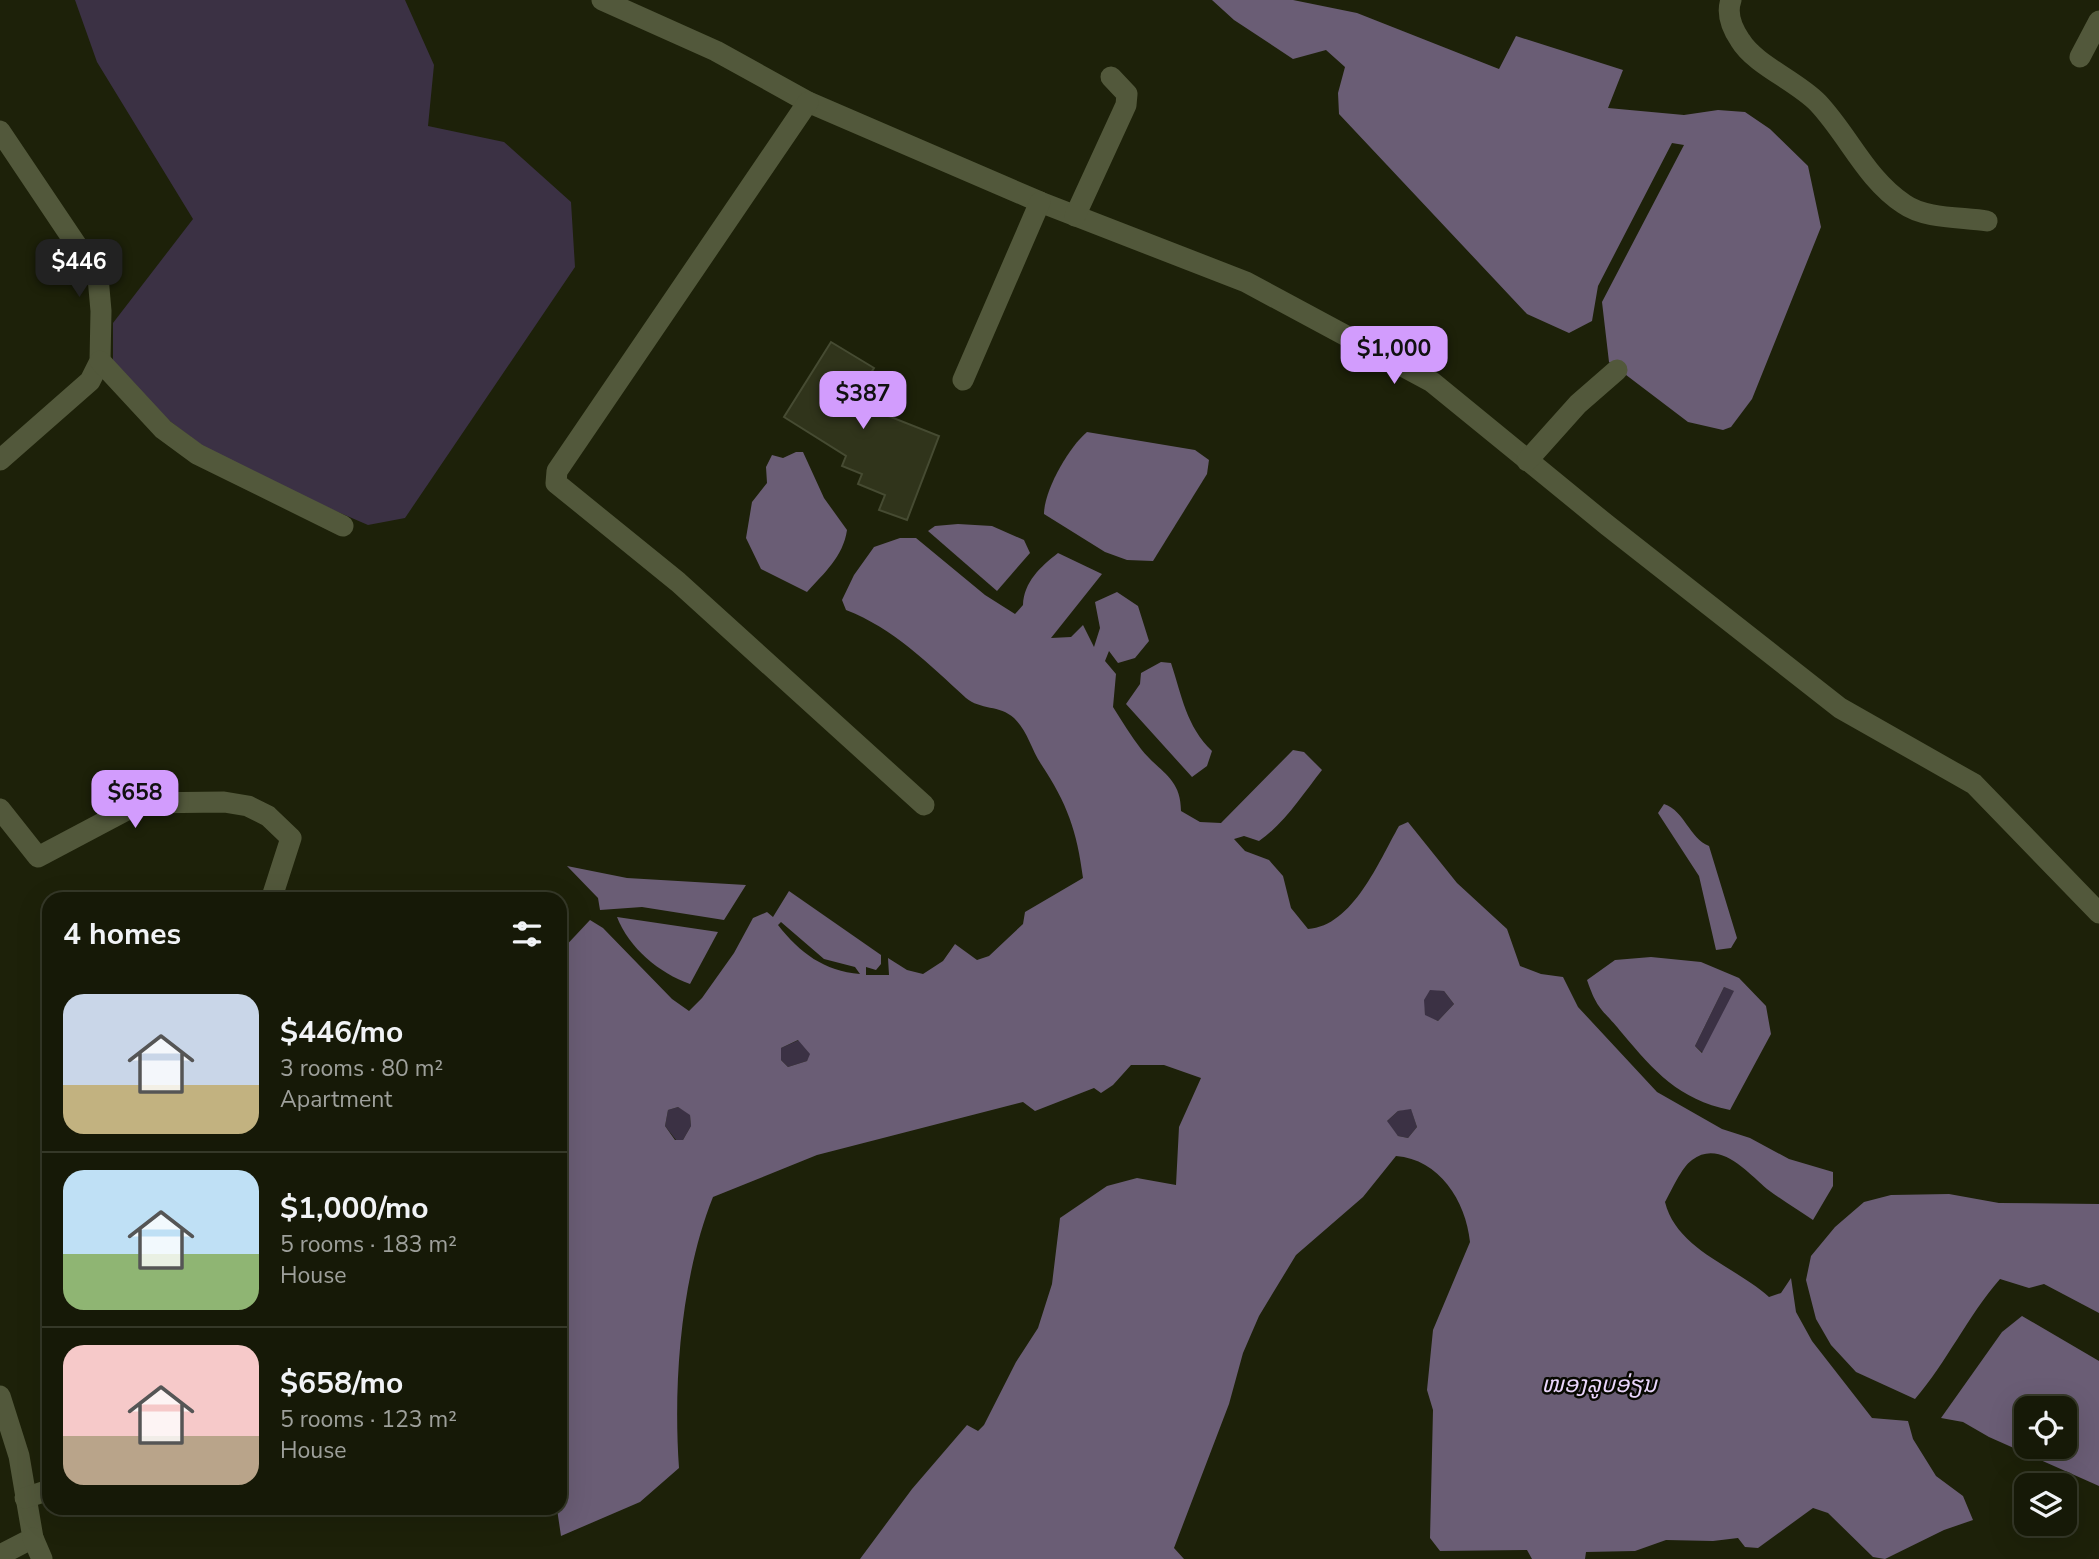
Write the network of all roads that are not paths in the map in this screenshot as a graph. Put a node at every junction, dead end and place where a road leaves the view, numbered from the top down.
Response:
1 (602, 0) edge
2 (1731, 0) edge
3 (2099, 21) edge
4 (2080, 57) dead end
5 (1111, 77) dead end
6 (808, 102) junction
7 (0, 131) edge
8 (1040, 202) junction
9 (1075, 216) junction
10 (1987, 221) dead end
11 (100, 361) junction
12 (1617, 370) dead end
13 (963, 380) dead end
14 (0, 460) edge
15 (1527, 461) junction
16 (343, 526) dead end
17 (924, 805) dead end
18 (0, 809) edge
19 (274, 892) edge
20 (2099, 913) edge
21 (0, 1396) edge
22 (42, 1492) edge
23 (25, 1498) junction
24 (33, 1538) junction
25 (0, 1555) edge
26 (42, 1559) edge

1 - 6 street
2 - 10 street
3 - 4 street
5 - 9 street
6 - 8 street
6 - 17 street
7 - 11 street
8 - 9 street
8 - 13 street
9 - 15 street
11 - 14 street
11 - 16 street
12 - 15 street
15 - 20 street
18 - 19 street
21 - 23 street
22 - 23 street
23 - 24 street
24 - 25 street
24 - 26 street

